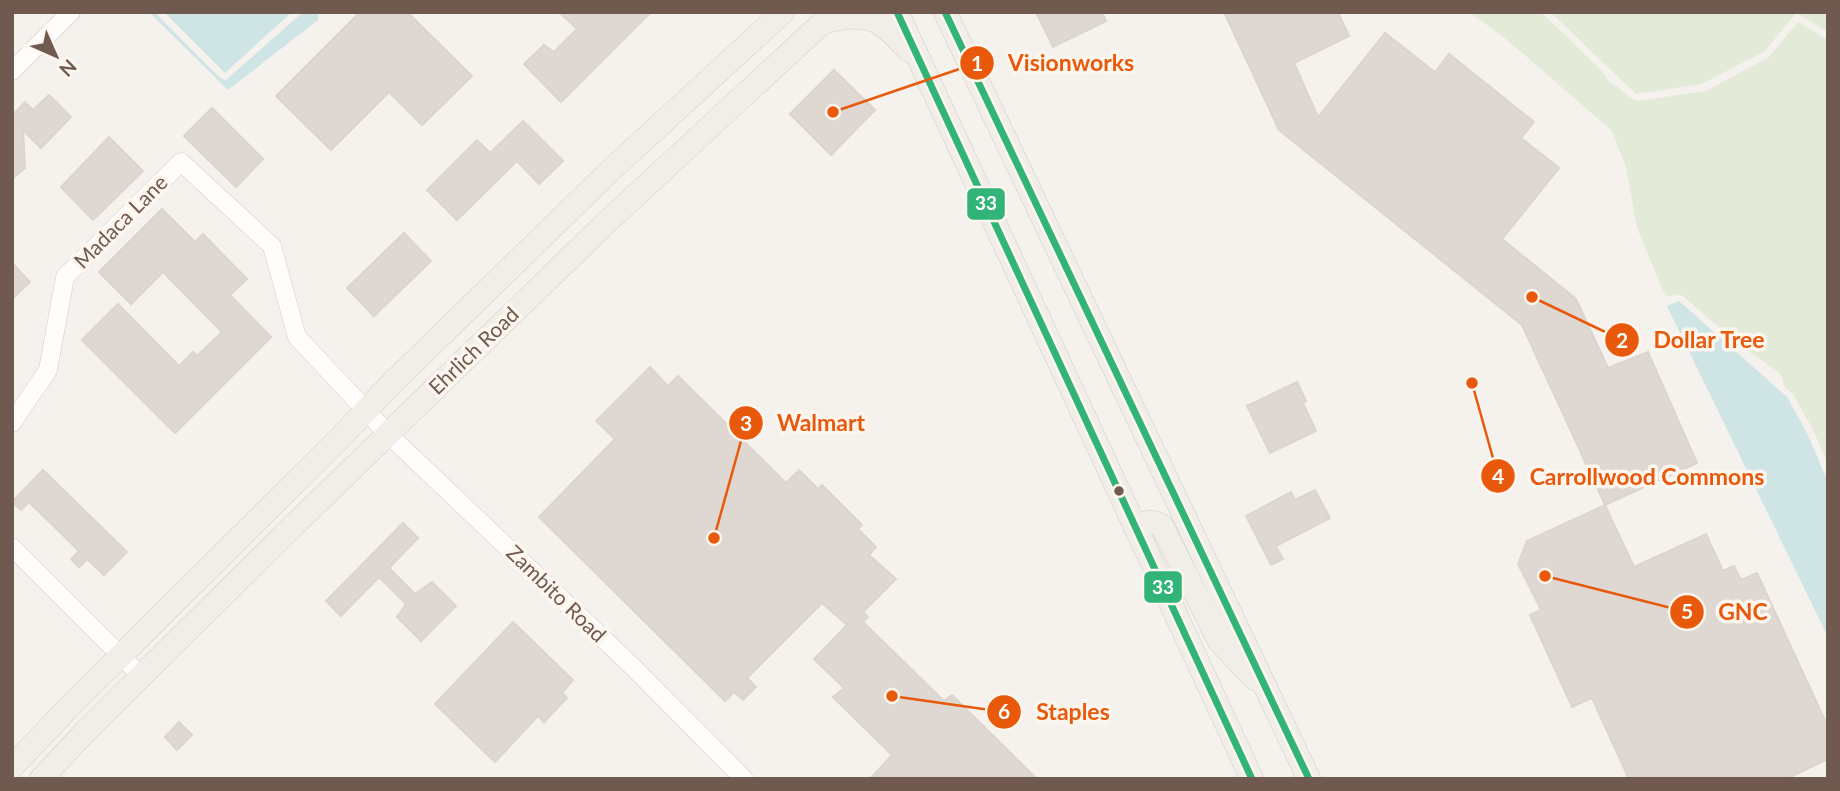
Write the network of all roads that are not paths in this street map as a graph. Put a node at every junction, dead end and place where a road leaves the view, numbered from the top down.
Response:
1 (71, 12) edge
2 (783, 12) edge
3 (897, 12) edge
4 (944, 12) edge
5 (962, 12) edge
6 (829, 17) edge
7 (922, 65) junction
8 (12, 71) edge
9 (989, 106) junction
10 (366, 411) junction
11 (12, 424) edge
12 (388, 434) junction
13 (1135, 527) junction
14 (12, 547) edge
15 (120, 655) junction
16 (141, 676) junction
17 (1269, 694) junction
18 (12, 767) edge
19 (41, 779) edge
20 (744, 779) edge
21 (1252, 779) edge
22 (1309, 779) edge

1 - 8 street
2 - 10 main road, Ehrlich Road
3 - 7 main road
4 - 9 main road
5 - 9 main road
6 - 7 main road
6 - 12 main road, Ehrlich Road
7 - 13 main road
9 - 17 main road
10 - 11 street, Madaca Lane
10 - 12 street, Zambito Road
10 - 15 main road, Ehrlich Road
12 - 16 main road, Ehrlich Road
12 - 20 street, Zambito Road
13 - 17 main road
13 - 21 main road
14 - 15 street
15 - 16 street
15 - 18 main road, Ehrlich Road
16 - 19 main road, Ehrlich Road
17 - 22 main road

